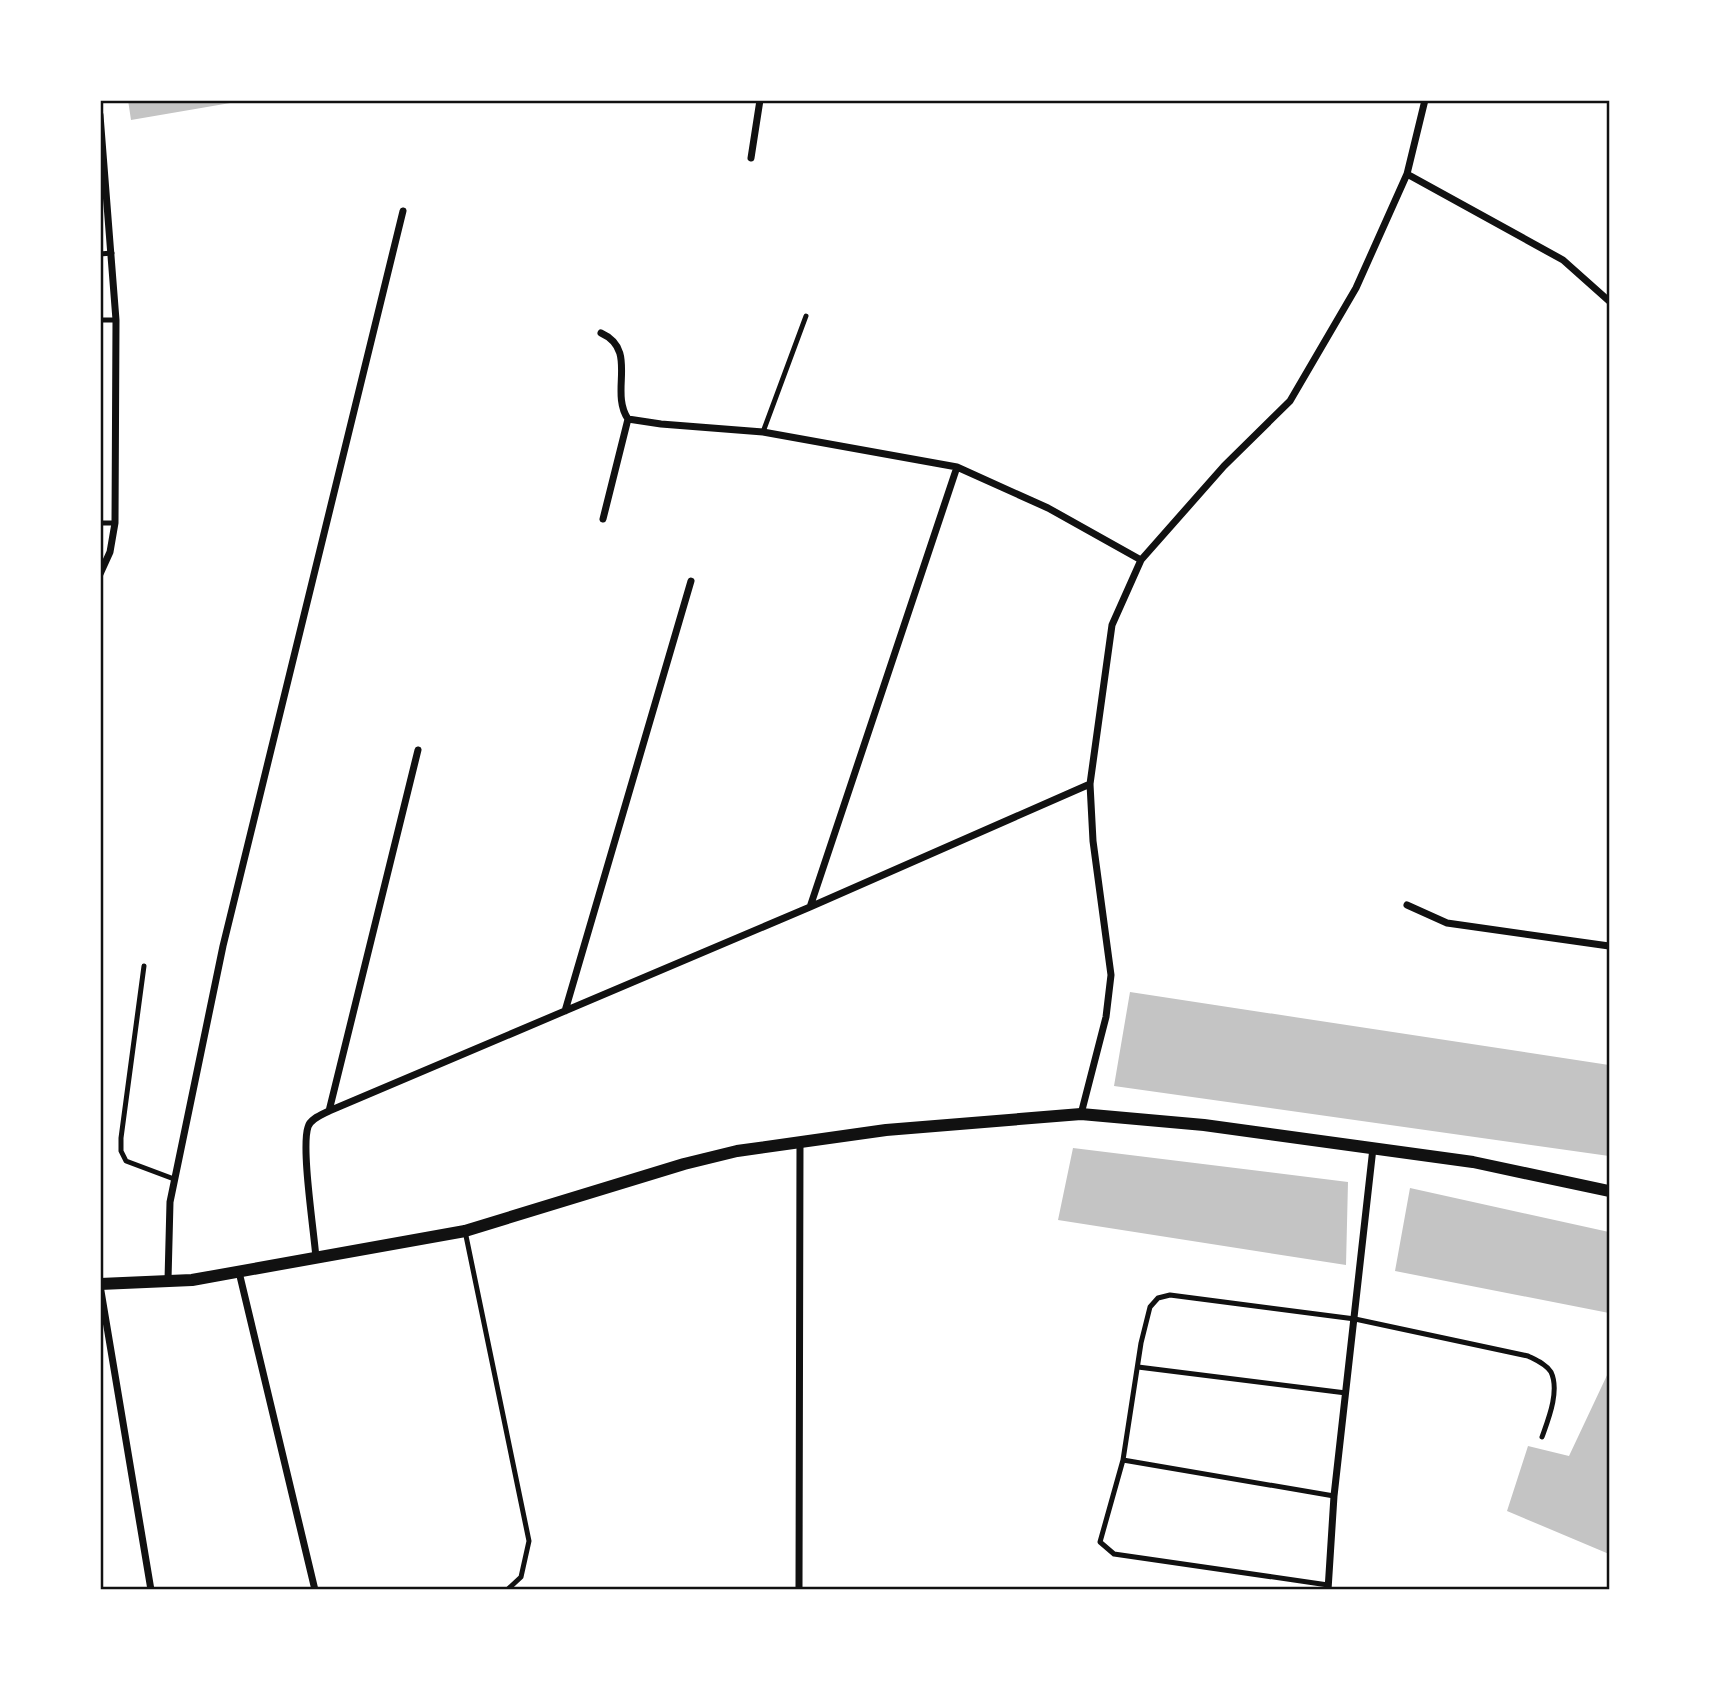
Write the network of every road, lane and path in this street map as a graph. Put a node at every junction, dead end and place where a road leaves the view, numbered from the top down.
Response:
1 (760, 100) edge
2 (1425, 100) edge
3 (100, 114) edge
4 (751, 158) dead end
5 (1406, 174) junction
6 (403, 211) dead end
7 (112, 253) junction
8 (100, 254) edge
9 (1609, 301) edge
10 (806, 316) dead end
11 (100, 320) edge
12 (116, 320) junction
13 (601, 333) dead end
14 (628, 419) junction
15 (764, 432) junction
16 (957, 467) junction
17 (603, 519) dead end
18 (100, 523) edge
19 (115, 523) junction
20 (1141, 560) junction
21 (100, 574) edge
22 (691, 581) dead end
23 (418, 750) dead end
24 (1090, 784) junction
25 (1406, 905) dead end
26 (810, 907) junction
27 (1609, 946) edge
28 (144, 966) dead end
29 (565, 1011) junction
30 (328, 1111) junction
31 (1081, 1114) junction
32 (800, 1142) junction
33 (1373, 1148) junction
34 (174, 1179) junction
35 (1609, 1191) edge
36 (465, 1231) junction
37 (316, 1258) junction
38 (239, 1272) junction
39 (168, 1280) junction
40 (100, 1285) edge
41 (1355, 1319) junction
42 (1138, 1367) junction
43 (1346, 1393) junction
44 (1542, 1437) dead end
45 (1123, 1460) junction
46 (1334, 1496) junction
47 (1328, 1588) edge
48 (151, 1590) edge
49 (315, 1590) edge
50 (507, 1590) edge
51 (799, 1590) edge

1 - 4 street
2 - 5 street
3 - 7 street
5 - 9 street
5 - 20 street
6 - 34 street
7 - 8 lane
7 - 12 street
10 - 15 lane
11 - 12 lane
12 - 19 street
13 - 14 street
14 - 15 street
14 - 17 street
15 - 16 street
16 - 20 street
16 - 26 street
18 - 19 lane
19 - 21 street
20 - 24 street
22 - 29 street
23 - 30 street
24 - 26 street
24 - 31 street
25 - 27 street
26 - 29 street
28 - 34 lane
29 - 30 street
30 - 37 street
31 - 32 street
31 - 33 street
32 - 36 street
32 - 51 street
33 - 35 street
33 - 41 street
34 - 39 street
36 - 37 street
36 - 50 lane
37 - 38 street
38 - 39 street
38 - 49 street
39 - 40 street
40 - 48 street
41 - 42 lane
41 - 43 street
41 - 44 lane
42 - 43 lane
42 - 45 lane
43 - 46 street
45 - 46 lane
45 - 47 lane
46 - 47 street

